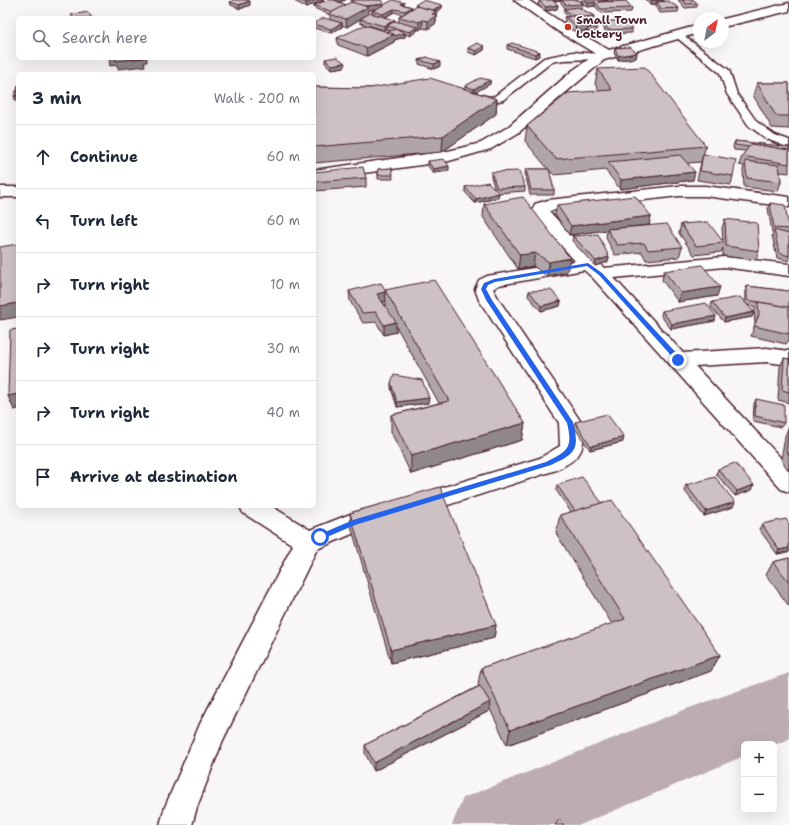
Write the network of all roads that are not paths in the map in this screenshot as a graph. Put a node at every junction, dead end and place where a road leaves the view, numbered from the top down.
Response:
1 (520, 0) edge
2 (789, 7) edge
3 (729, 22) edge
4 (693, 30) edge
5 (679, 34) junction
6 (602, 56) junction
7 (480, 98) edge
8 (789, 144) edge
9 (316, 175) edge
10 (0, 192) edge
11 (16, 192) edge
12 (789, 202) edge
13 (594, 269) junction
14 (789, 270) edge
15 (789, 358) edge
16 (678, 360) junction
17 (789, 483) edge
18 (255, 508) edge
19 (308, 542) junction
20 (176, 825) edge

1 - 6 street
2 - 3 street
4 - 5 street
5 - 6 street
5 - 8 lane
6 - 7 lane
6 - 9 street
10 - 11 street
12 - 13 street
13 - 14 street
13 - 16 street
13 - 19 street
15 - 16 street
16 - 17 street
18 - 19 street
19 - 20 street

